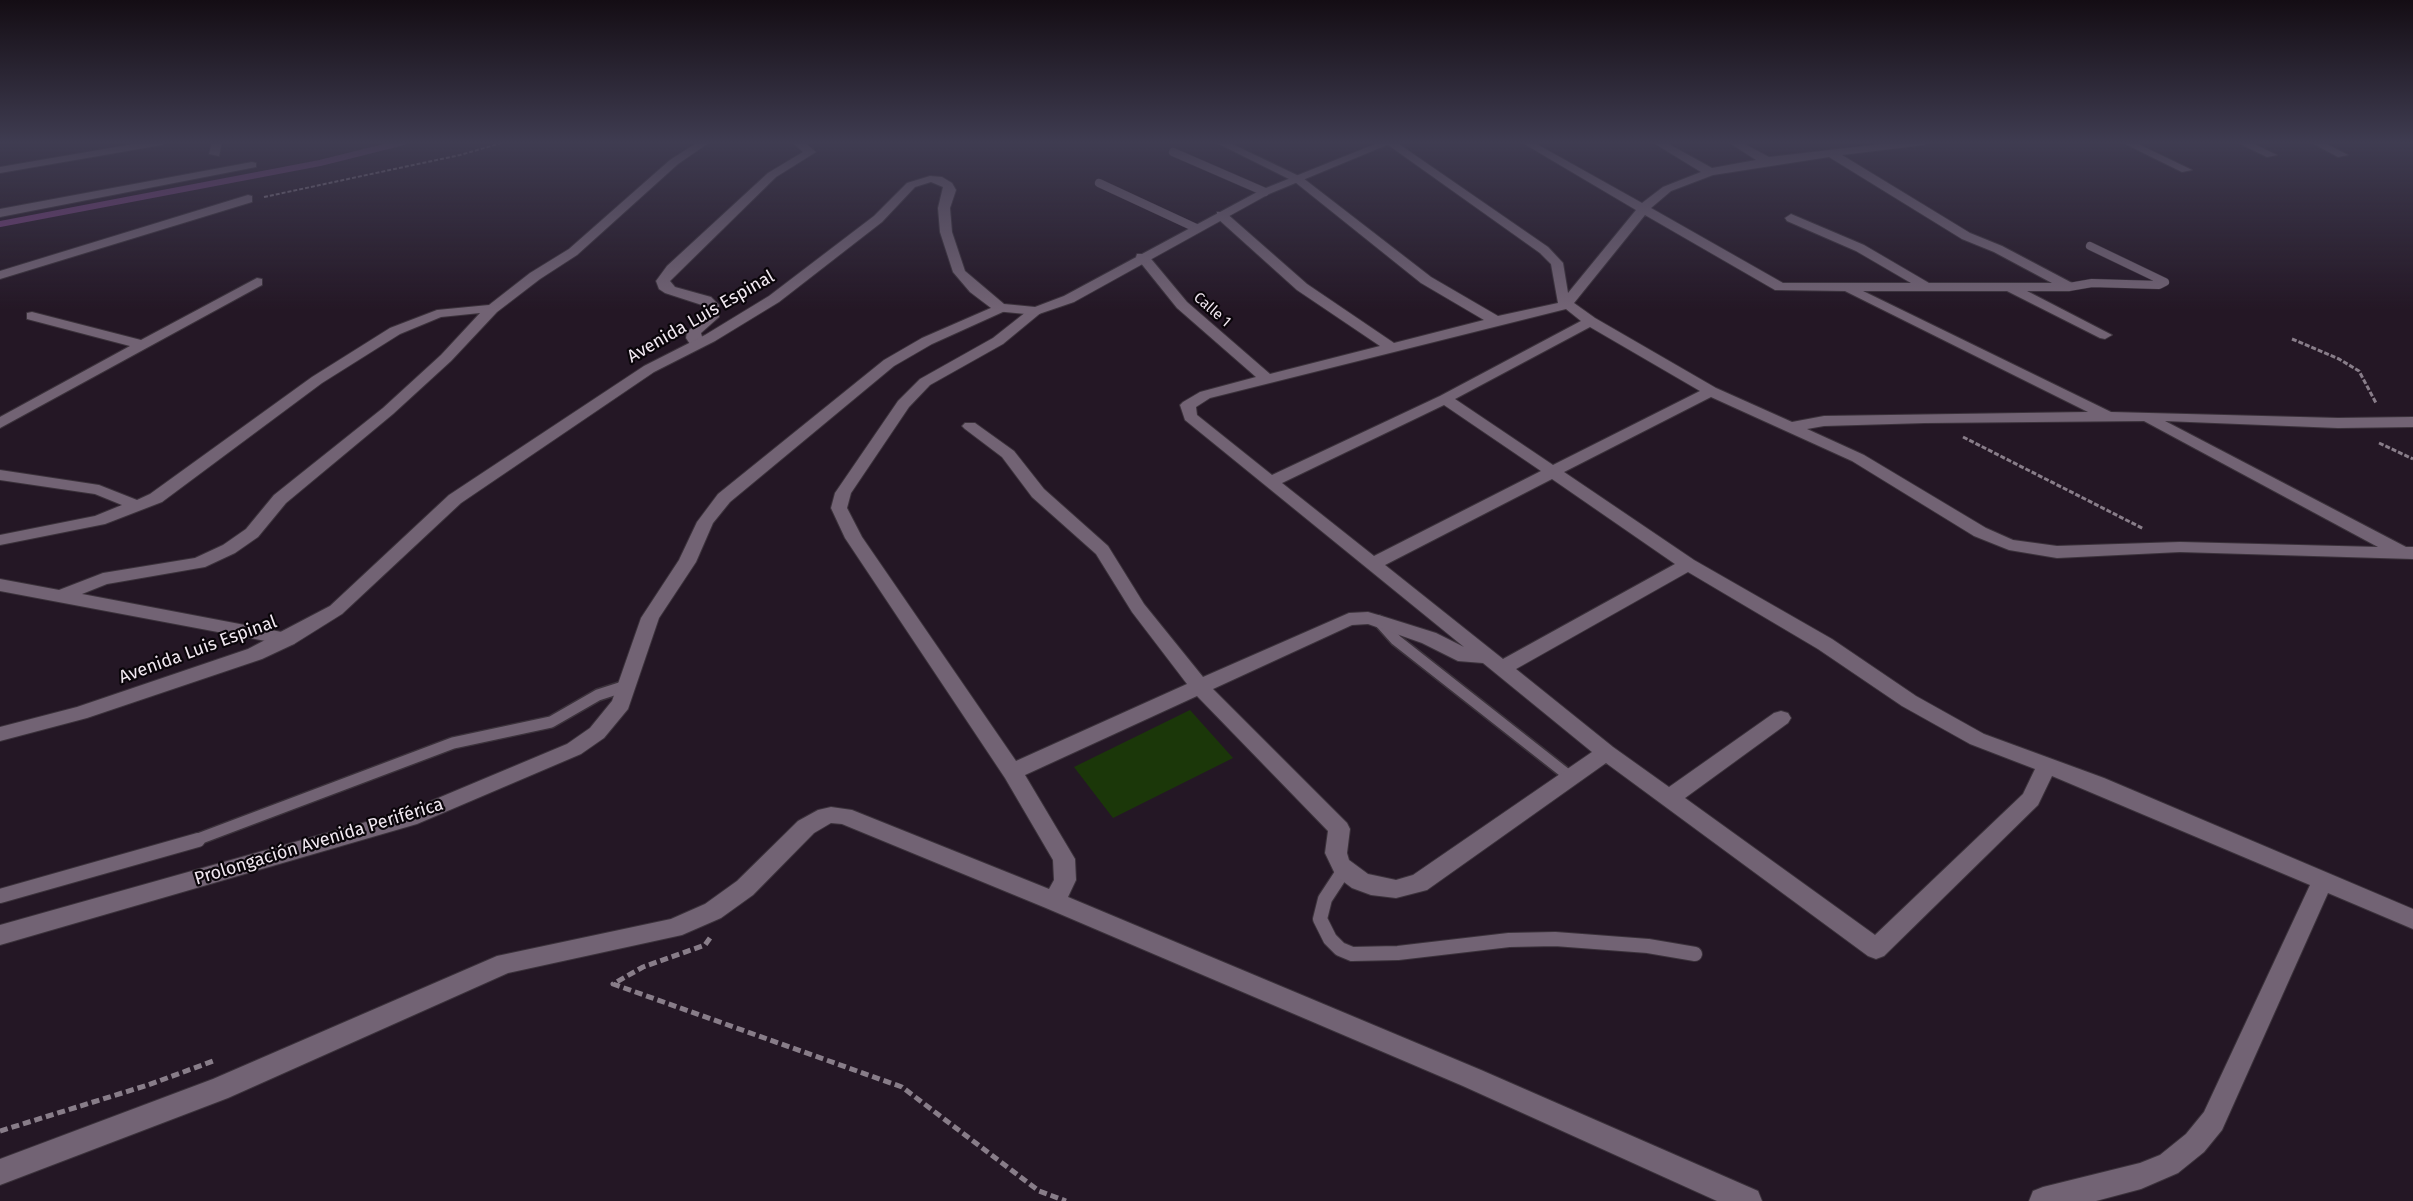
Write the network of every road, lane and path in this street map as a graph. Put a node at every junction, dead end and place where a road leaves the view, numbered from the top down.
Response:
1 (79, 198) edge
2 (254, 198) edge
3 (634, 198) edge
4 (747, 198) edge
5 (896, 198) edge
6 (947, 198) edge
7 (1131, 198) edge
8 (1253, 198) edge
9 (1322, 198) edge
10 (1469, 198) edge
11 (1626, 198) edge
12 (1656, 198) edge
13 (1904, 198) edge
14 (248, 199) joint
15 (1644, 208) junction
16 (0, 213) edge
17 (1221, 215) junction
18 (1791, 218) dead end
19 (1196, 228) junction
20 (2090, 246) dead end
21 (1142, 257) junction
22 (0, 274) edge
23 (257, 282) dead end
24 (1925, 286) junction
25 (2006, 286) junction
26 (2069, 287) junction
27 (1849, 289) junction
28 (1566, 304) junction
29 (1000, 308) junction
30 (492, 309) junction
31 (1036, 311) junction
32 (32, 316) dead end
33 (1496, 321) junction
34 (1590, 321) junction
35 (2105, 335) dead end
36 (2292, 339) dead end
37 (698, 344) junction
38 (143, 345) junction
39 (1392, 348) junction
40 (1268, 380) junction
41 (1711, 391) junction
42 (1444, 399) junction
43 (2144, 416) junction
44 (2109, 417) junction
45 (1925, 418) junction
46 (2384, 420) junction
47 (2413, 422) edge
48 (0, 423) edge
49 (970, 426) dead end
50 (1792, 427) junction
51 (1553, 471) junction
52 (0, 475) edge
53 (1270, 482) junction
54 (138, 506) junction
55 (0, 540) edge
56 (2180, 548) junction
57 (2408, 553) edge
58 (1374, 563) junction
59 (1688, 564) junction
60 (0, 585) edge
61 (62, 597) junction
62 (1379, 621) junction
63 (287, 639) junction
64 (1494, 663) junction
65 (629, 684) junction
66 (1198, 685) junction
67 (1781, 718) dead end
68 (0, 734) edge
69 (1605, 752) junction
70 (2046, 767) junction
71 (1012, 772) junction
72 (1569, 776) junction
73 (1669, 798) junction
74 (1344, 870) junction
75 (2323, 880) junction
76 (0, 896) edge
77 (1054, 901) junction
78 (2413, 919) edge
79 (0, 935) edge
80 (712, 935) dead end
81 (1695, 954) dead end
82 (225, 1057) dead end
83 (0, 1131) edge
84 (0, 1172) edge
85 (1066, 1201) edge
86 (1748, 1201) edge
87 (2043, 1201) edge

1 - 16 street
2 - 14 path
3 - 30 street
4 - 37 street
5 - 37 street, Avenida Luis Espinal
6 - 29 street, Avenida Luis Espinal
7 - 19 lane
8 - 17 street
9 - 33 street
10 - 28 street
11 - 15 street
12 - 15 street
13 - 26 street
14 - 22 street
15 - 27 street
15 - 28 street
17 - 19 street
17 - 39 street
18 - 24 street
19 - 21 street
20 - 26 lane
21 - 31 street
21 - 40 street, Calle 1
23 - 38 street
24 - 25 street
24 - 27 street
25 - 26 street
25 - 35 street
27 - 44 street
28 - 33 street
28 - 34 street
29 - 31 street
29 - 65 street, Prolongación Avenida Periférica
30 - 54 street
30 - 61 street
31 - 71 street
32 - 38 street
33 - 39 street
34 - 41 street
34 - 42 street
36 - 46 path
37 - 63 street, Avenida Luis Espinal
38 - 48 street
39 - 40 street
40 - 53 street
41 - 50 street
41 - 51 street
42 - 51 street
42 - 53 street
43 - 44 street
43 - 46 street
43 - 57 street
44 - 45 street
45 - 50 street
45 - 56 path
46 - 47 street
49 - 66 street
50 - 56 street
51 - 58 street
51 - 59 street
52 - 54 street
53 - 58 street
54 - 55 street
56 - 57 street
58 - 64 street
59 - 64 street
59 - 70 street
60 - 61 street
61 - 63 street
62 - 64 street
62 - 66 street
62 - 72 lane
63 - 68 street, Avenida Luis Espinal
64 - 69 street
65 - 76 lane
65 - 79 street, Prolongación Avenida Periférica
66 - 71 street
66 - 74 street
67 - 73 street
69 - 72 street
69 - 73 street
70 - 73 street
70 - 75 street
71 - 77 street
72 - 74 street
74 - 81 lane
75 - 78 street
75 - 87 street
77 - 84 street
77 - 86 street
80 - 85 path
82 - 83 path

